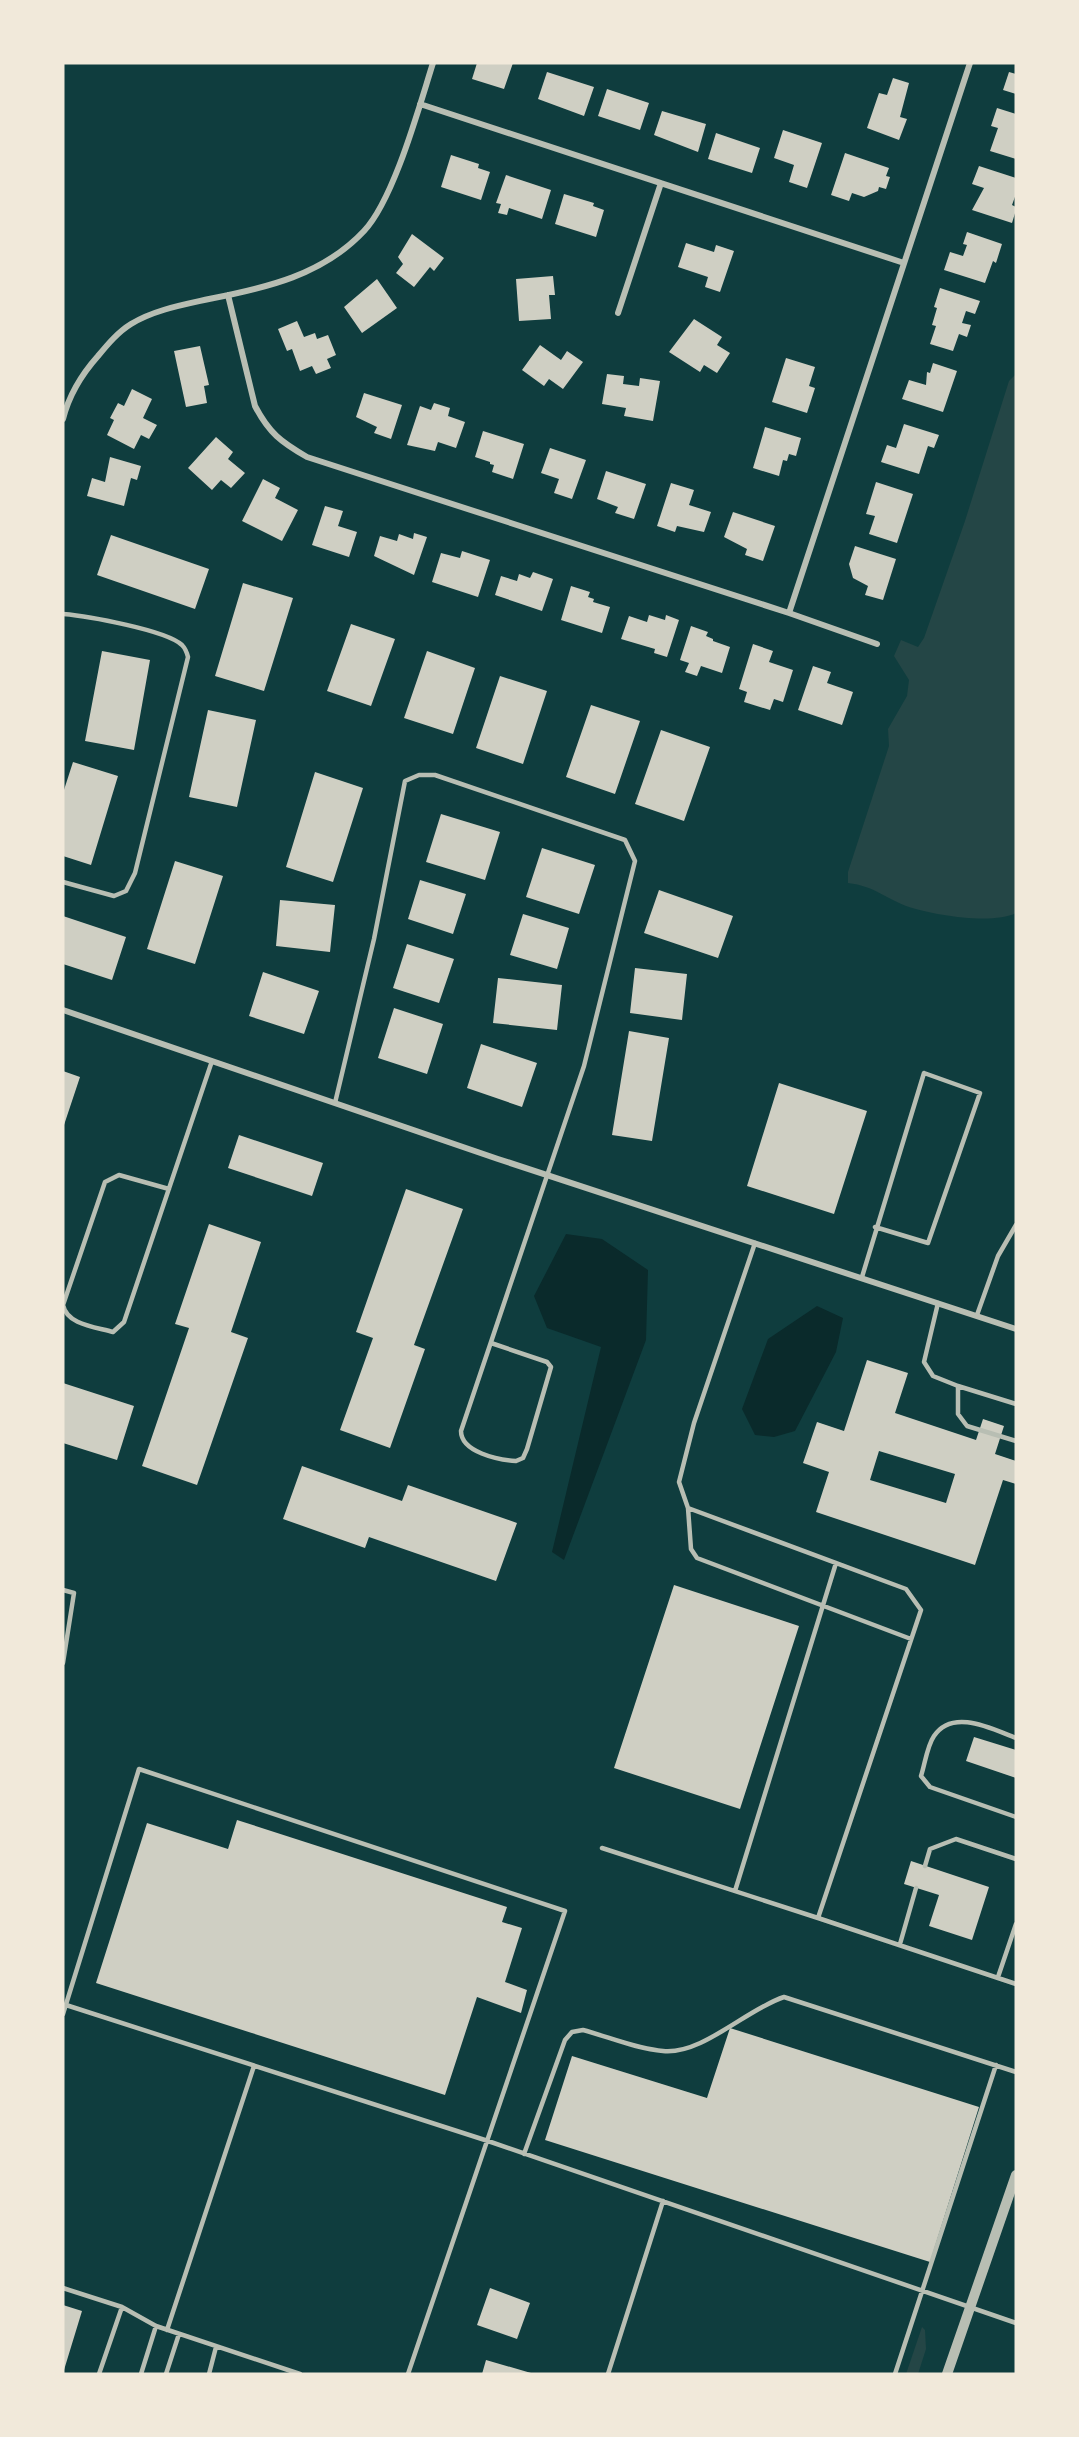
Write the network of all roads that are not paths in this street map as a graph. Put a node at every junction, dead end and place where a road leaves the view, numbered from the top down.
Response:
1 (433, 63) edge
2 (970, 63) edge
3 (420, 104) junction
4 (661, 183) junction
5 (904, 263) junction
6 (228, 295) junction
7 (618, 313) dead end
8 (63, 418) edge
9 (789, 612) junction
10 (63, 614) edge
11 (877, 644) dead end
12 (63, 882) edge
13 (63, 1010) edge
14 (212, 1061) junction
15 (335, 1103) junction
16 (547, 1175) junction
17 (169, 1189) junction
18 (1016, 1225) edge
19 (875, 1227) junction
20 (755, 1243) junction
21 (862, 1277) junction
22 (938, 1303) junction
23 (63, 1305) edge
24 (977, 1316) junction
25 (1016, 1329) edge
26 (490, 1343) junction
27 (958, 1386) junction
28 (1016, 1404) edge
29 (1016, 1441) edge
30 (688, 1508) junction
31 (836, 1563) junction
32 (63, 1590) edge
33 (822, 1607) junction
34 (911, 1639) junction
35 (63, 1663) edge
36 (1016, 1738) edge
37 (1016, 1817) edge
38 (602, 1848) dead end
39 (1016, 1859) edge
40 (925, 1866) dead end
41 (916, 1888) dead end
42 (735, 1891) junction
43 (818, 1918) junction
44 (1016, 1924) edge
45 (900, 1944) junction
46 (998, 1977) junction
47 (1016, 1984) edge
48 (66, 2005) junction
49 (63, 2014) edge
50 (996, 2065) junction
51 (254, 2066) junction
52 (1016, 2072) edge
53 (488, 2141) junction
54 (524, 2154) junction
55 (1016, 2175) edge
56 (663, 2201) junction
57 (63, 2288) edge
58 (922, 2291) junction
59 (122, 2307) junction
60 (970, 2307) junction
61 (1016, 2323) edge
62 (156, 2326) junction
63 (167, 2330) junction
64 (179, 2334) junction
65 (216, 2347) junction
66 (99, 2374) edge
67 (141, 2374) edge
68 (166, 2374) edge
69 (209, 2374) edge
70 (300, 2374) edge
71 (408, 2374) edge
72 (608, 2374) edge
73 (895, 2374) edge
74 (947, 2374) edge

1 - 3 street
2 - 5 street
3 - 4 street
3 - 6 street
4 - 5 street
4 - 7 street
5 - 9 street
6 - 8 street
6 - 9 street
9 - 11 street
10 - 12 lane
13 - 14 street
14 - 15 street
14 - 17 lane
15 - 16 street
15 - 16 lane
16 - 20 street
16 - 26 lane
17 - 23 lane
17 - 23 lane
18 - 24 lane
19 - 19 lane
19 - 21 lane
20 - 21 street
20 - 30 lane
21 - 22 street
22 - 24 street
22 - 27 lane
24 - 25 street
26 - 26 lane
27 - 28 lane
27 - 29 lane
30 - 31 lane
30 - 33 lane
31 - 33 lane
31 - 34 lane
32 - 35 lane
33 - 34 lane
33 - 42 lane
34 - 43 lane
36 - 37 lane
38 - 42 lane
39 - 40 lane
41 - 45 lane
42 - 43 lane
43 - 45 lane
44 - 46 lane
45 - 46 lane
46 - 47 lane
48 - 49 lane
48 - 51 lane
48 - 53 lane
50 - 52 lane
50 - 54 lane
50 - 58 lane
51 - 53 lane
51 - 63 lane
53 - 54 lane
53 - 71 lane
54 - 56 lane
55 - 60 street
56 - 58 lane
56 - 72 lane
57 - 59 lane
58 - 60 lane
58 - 73 lane
59 - 62 lane
59 - 66 lane
60 - 61 lane
60 - 74 street
62 - 63 lane
62 - 67 lane
63 - 64 lane
64 - 65 lane
64 - 68 lane
65 - 69 lane
65 - 70 lane

